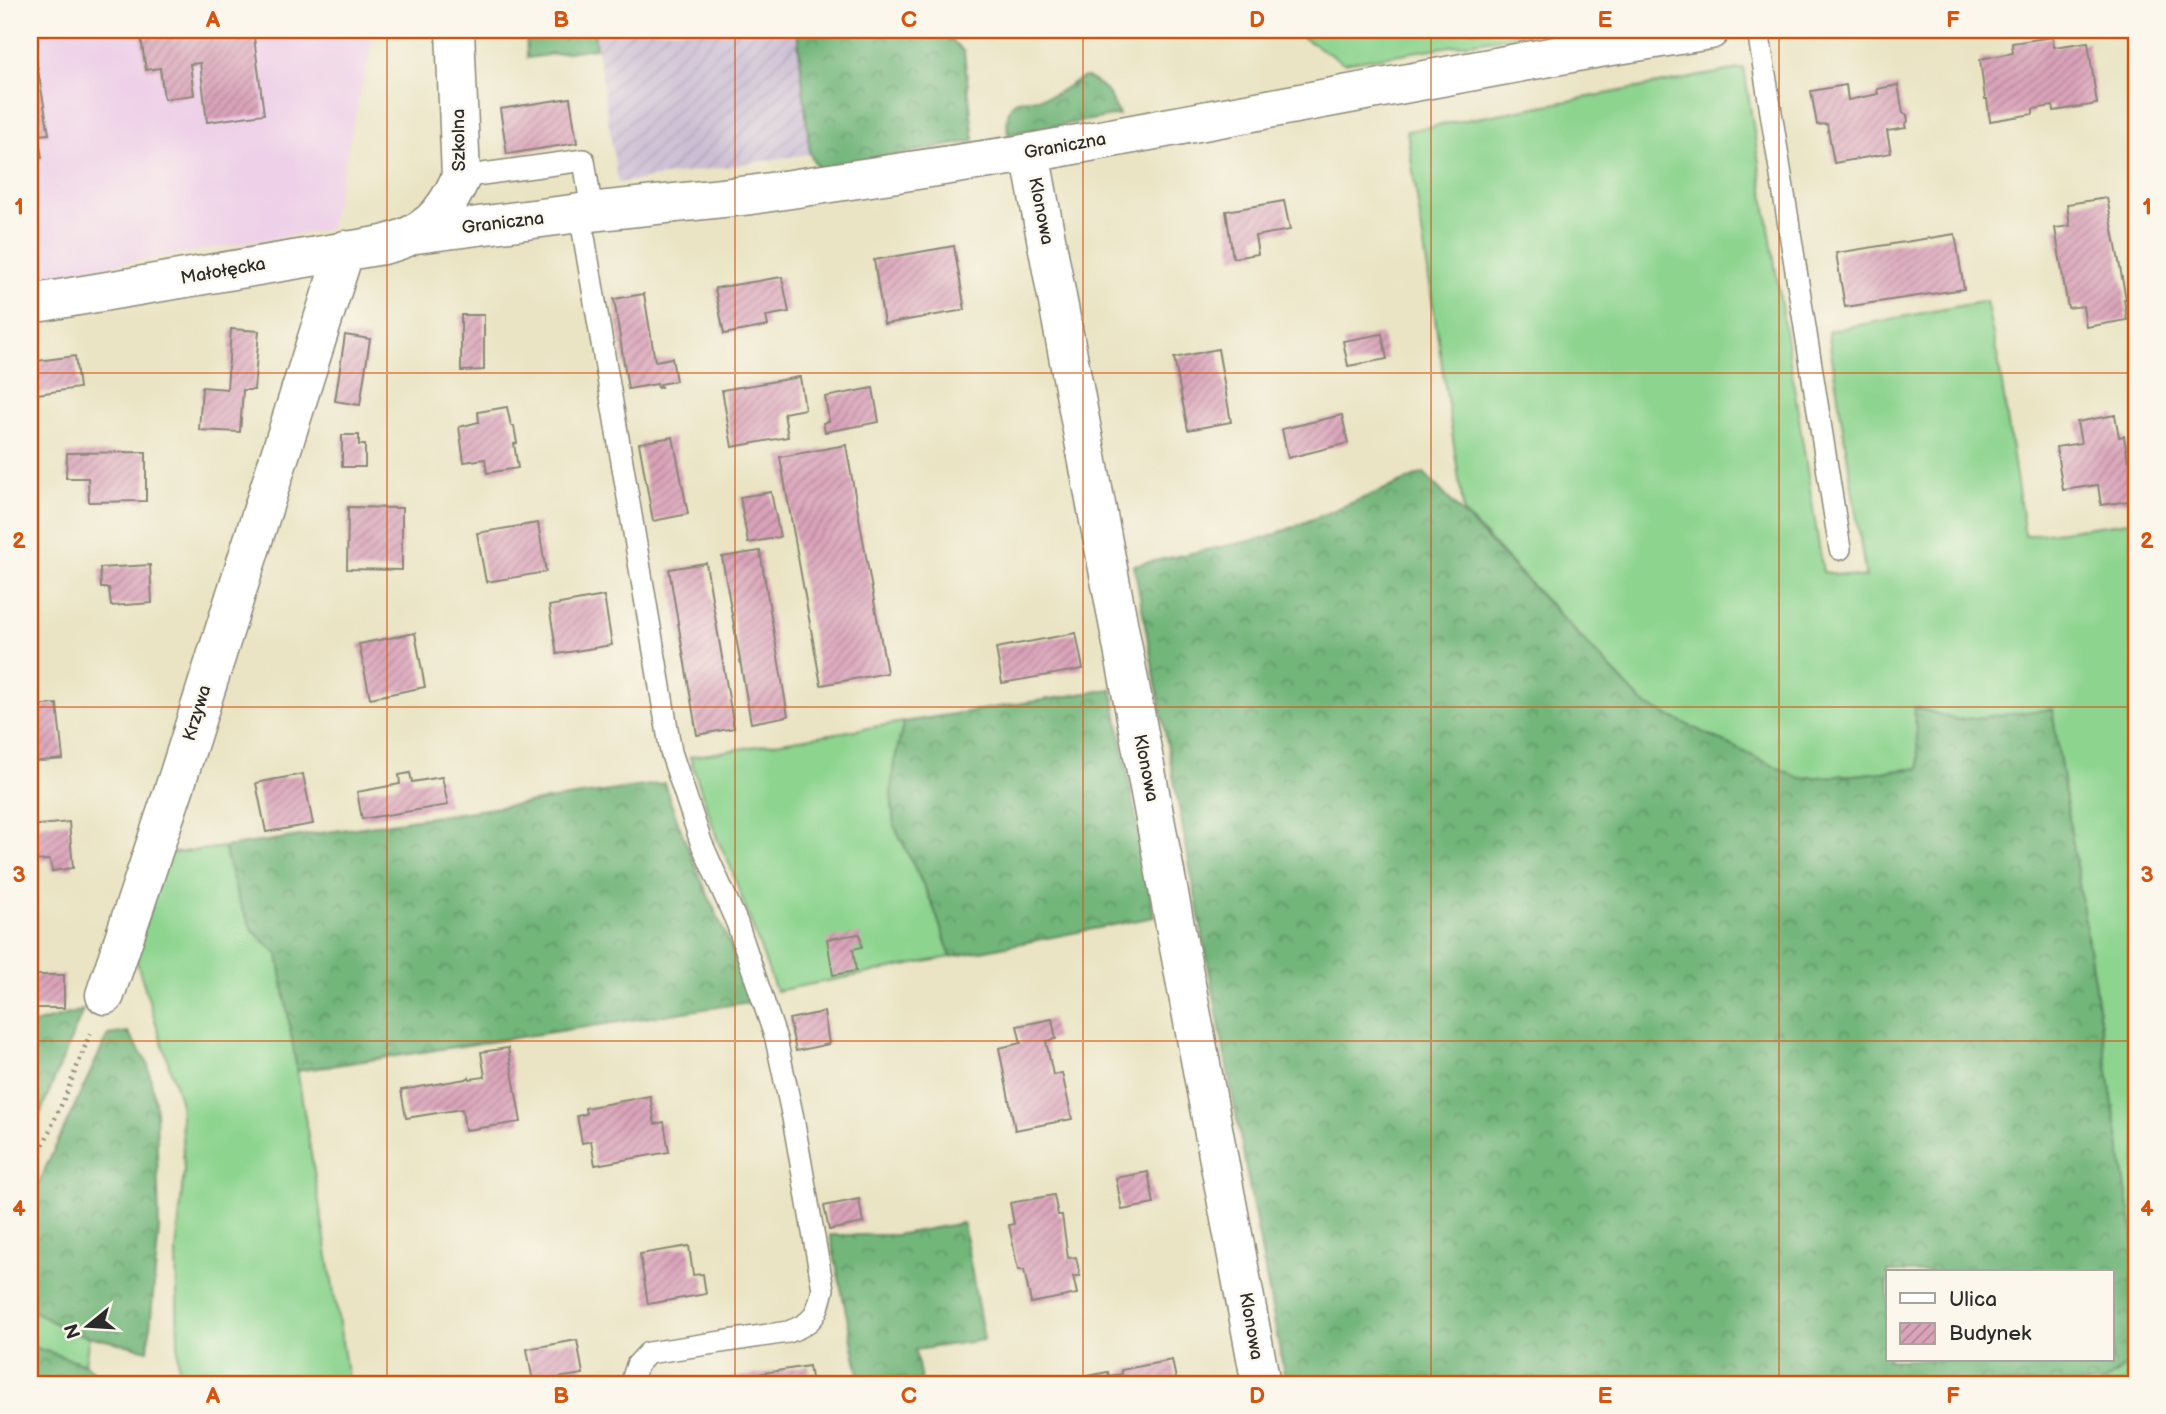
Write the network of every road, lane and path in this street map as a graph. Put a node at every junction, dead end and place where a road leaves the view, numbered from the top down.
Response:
1 (456, 30) edge
2 (1710, 30) edge
3 (1758, 30) edge
4 (1030, 153) junction
5 (461, 177) junction
6 (586, 213) junction
7 (416, 234) junction
8 (345, 250) junction
9 (30, 304) edge
10 (1840, 550) dead end
11 (105, 995) joint
12 (30, 1169) edge
13 (631, 1384) edge
14 (1261, 1384) edge

1 - 5 street, Szkolna
2 - 4 street, Graniczna
3 - 10 lane
4 - 6 street, Graniczna
4 - 14 street, Klonowa
5 - 6 lane
5 - 7 street, Szkolna
6 - 7 street, Graniczna
6 - 13 lane
7 - 8 street, Małołęcka
8 - 9 street, Małołęcka
8 - 11 street, Krzywa
11 - 12 path

